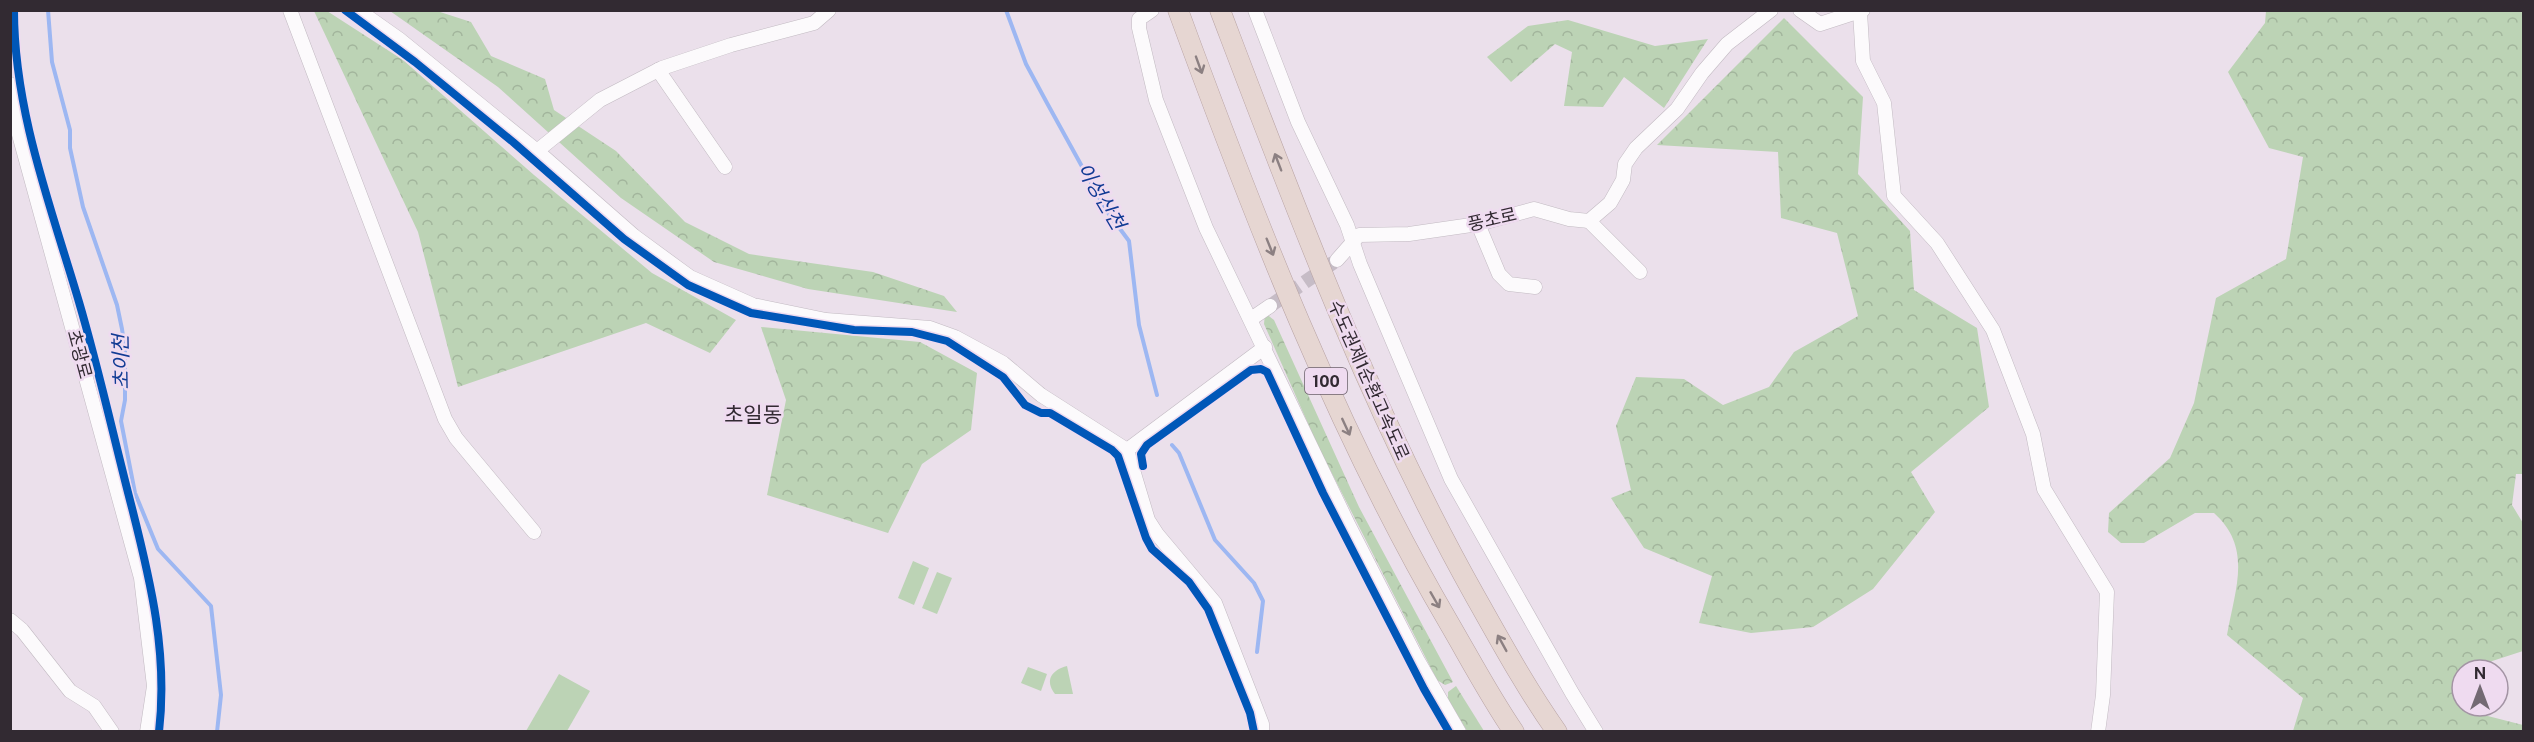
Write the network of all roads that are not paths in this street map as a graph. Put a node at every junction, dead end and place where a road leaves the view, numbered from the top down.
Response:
1 (290, 10) edge
2 (358, 10) edge
3 (829, 10) edge
4 (1152, 10) edge
5 (1178, 10) edge
6 (1220, 10) edge
7 (1255, 10) edge
8 (1772, 10) edge
9 (1800, 10) edge
10 (1861, 11) edge
11 (658, 70) junction
12 (10, 84) edge
13 (537, 151) junction
14 (725, 167) dead end
15 (1589, 221) junction
16 (1478, 224) junction
17 (1353, 243) junction
18 (1337, 260) tunnel mouth
19 (1640, 272) dead end
20 (1535, 286) dead end
21 (1270, 306) tunnel mouth
22 (1251, 318) junction
23 (1265, 347) junction
24 (1127, 450) junction
25 (534, 532) dead end
26 (10, 620) edge
27 (112, 732) edge
28 (147, 732) edge
29 (1262, 732) edge
30 (1459, 732) edge
31 (1514, 732) edge
32 (1557, 732) edge
33 (1596, 732) edge
34 (2098, 732) edge

1 - 25 street
2 - 13 street
3 - 11 street
4 - 22 street
5 -> 31 highway, 100
32 -> 6 highway, 수도권제1순환고속도로 / 100
7 - 17 street
8 - 15 street
9 - 10 street
10 - 34 street
11 - 13 street
11 - 14 street
12 - 28 street, 초광로
13 - 24 street
15 - 16 street, 풍초로
15 - 19 street
16 - 17 street, 풍초로
16 - 20 street
17 - 18 street, 풍초로
17 - 33 street
21 - 22 street
22 - 23 street
23 - 24 street
23 - 30 street
24 - 29 street
26 - 27 street

